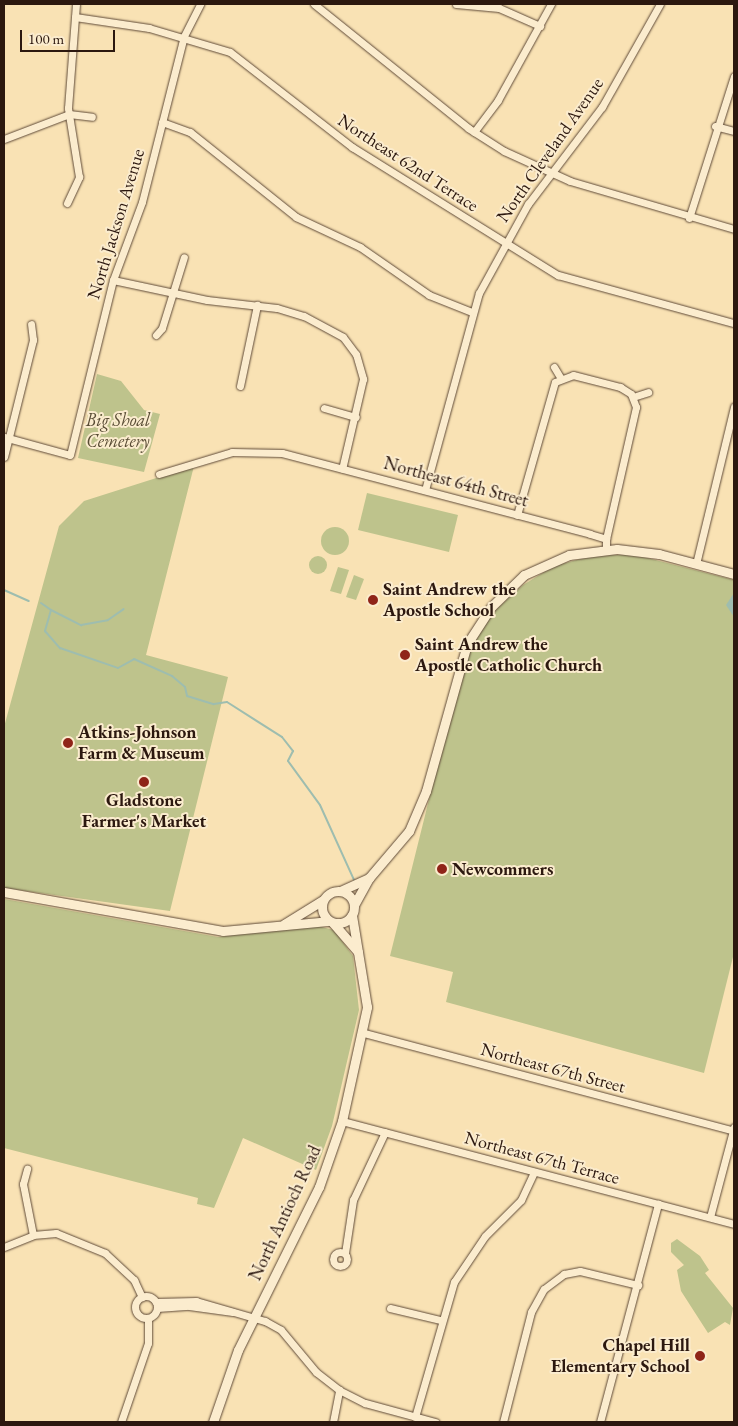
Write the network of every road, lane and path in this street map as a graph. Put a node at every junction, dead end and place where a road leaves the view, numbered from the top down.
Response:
1 (76, 4) edge
2 (200, 4) edge
3 (314, 4) edge
4 (456, 4) edge
5 (552, 4) edge
6 (660, 4) edge
7 (467, 5) edge
8 (75, 17) junction
9 (540, 26) junction
10 (184, 36) junction
11 (734, 76) edge
12 (68, 114) junction
13 (92, 117) dead end
14 (162, 122) junction
15 (715, 126) junction
16 (734, 131) edge
17 (474, 132) junction
18 (4, 140) edge
19 (551, 174) junction
20 (68, 203) dead end
21 (688, 218) junction
22 (734, 229) edge
23 (505, 244) junction
24 (184, 257) dead end
25 (113, 280) junction
26 (173, 293) junction
27 (256, 305) junction
28 (472, 312) junction
29 (734, 323) edge
30 (31, 324) dead end
31 (156, 335) dead end
32 (554, 367) dead end
33 (560, 377) junction
34 (240, 386) dead end
35 (648, 392) dead end
36 (633, 397) junction
37 (734, 406) edge
38 (324, 408) dead end
39 (356, 417) junction
40 (6, 438) edge
41 (4, 457) edge
42 (342, 469) junction
43 (159, 474) dead end
44 (424, 490) junction
45 (517, 515) junction
46 (606, 539) junction
47 (606, 550) junction
48 (696, 564) junction
49 (734, 574) edge
50 (369, 878) junction
51 (340, 891) junction
52 (4, 892) edge
53 (323, 900) junction
54 (354, 905) junction
55 (352, 915) junction
56 (331, 922) junction
57 (284, 924) junction
58 (358, 952) junction
59 (364, 1033) junction
60 (342, 1121) junction
61 (734, 1130) edge
62 (385, 1132) junction
63 (27, 1169) dead end
64 (534, 1172) junction
65 (658, 1204) junction
66 (710, 1217) junction
67 (734, 1224) edge
68 (33, 1235) junction
69 (4, 1247) edge
70 (345, 1254) dead end
71 (638, 1285) junction
72 (142, 1297) junction
73 (156, 1305) junction
74 (390, 1308) dead end
75 (254, 1317) junction
76 (148, 1318) junction
77 (440, 1320) junction
78 (339, 1390) junction
79 (415, 1417) junction
80 (121, 1422) edge
81 (213, 1422) edge
82 (333, 1422) edge
83 (435, 1422) edge
84 (502, 1422) edge
85 (600, 1422) edge

1 - 8 street
2 - 10 street, North Jackson Avenue
3 - 17 street
4 - 7 street
5 - 9 street
6 - 19 street, North Cleveland Avenue
7 - 9 street
8 - 10 street, Northeast 62nd Terrace
8 - 12 street
9 - 17 street
10 - 14 street, North Jackson Avenue
10 - 23 street, Northeast 62nd Terrace
11 - 15 street
12 - 13 street
12 - 18 street
12 - 20 street
14 - 25 street, North Jackson Avenue
14 - 28 street
15 - 16 street
15 - 21 street
17 - 19 street
19 - 21 street
19 - 23 street, North Cleveland Avenue
21 - 22 street
23 - 28 street, North Cleveland Avenue
23 - 29 street, Northeast 62nd Terrace
24 - 26 street
25 - 26 street
25 - 40 street, North Jackson Avenue
26 - 27 street
26 - 31 street
27 - 34 street
27 - 39 street
28 - 44 street, North Cleveland Avenue
30 - 40 street
32 - 33 street
33 - 36 street
33 - 45 street
35 - 36 street
36 - 46 street
37 - 48 street
38 - 39 street
39 - 42 street
40 - 41 street
42 - 43 street, Northeast 64th Street
42 - 44 street, Northeast 64th Street
44 - 45 street, Northeast 64th Street
45 - 46 street, Northeast 64th Street
46 - 47 street
47 - 48 street
47 - 50 street
48 - 49 street
50 - 51 street
50 - 54 street
51 - 53 street
51 - 54 street
52 - 57 street
53 - 56 street
53 - 57 street
54 - 55 street
55 - 56 street
55 - 58 street, North Antioch Road
56 - 57 street
56 - 58 street, North Antioch Road
58 - 59 street, North Antioch Road
59 - 60 street, North Antioch Road
59 - 61 street, Northeast 67th Street
60 - 62 street, Northeast 67th Terrace
60 - 75 street, North Antioch Road
61 - 66 street
62 - 64 street, Northeast 67th Terrace
62 - 70 street
63 - 68 street
64 - 65 street, Northeast 67th Terrace
64 - 77 street
65 - 66 street, Northeast 67th Terrace
65 - 71 street
66 - 67 street, Northeast 67th Terrace
68 - 69 street
68 - 72 street
71 - 84 street
71 - 85 street
72 - 73 street
72 - 76 street
73 - 75 street
73 - 76 street
74 - 77 street
75 - 78 street
75 - 81 street, North Antioch Road
76 - 80 street
77 - 79 street
78 - 79 street
78 - 82 street
79 - 83 street

